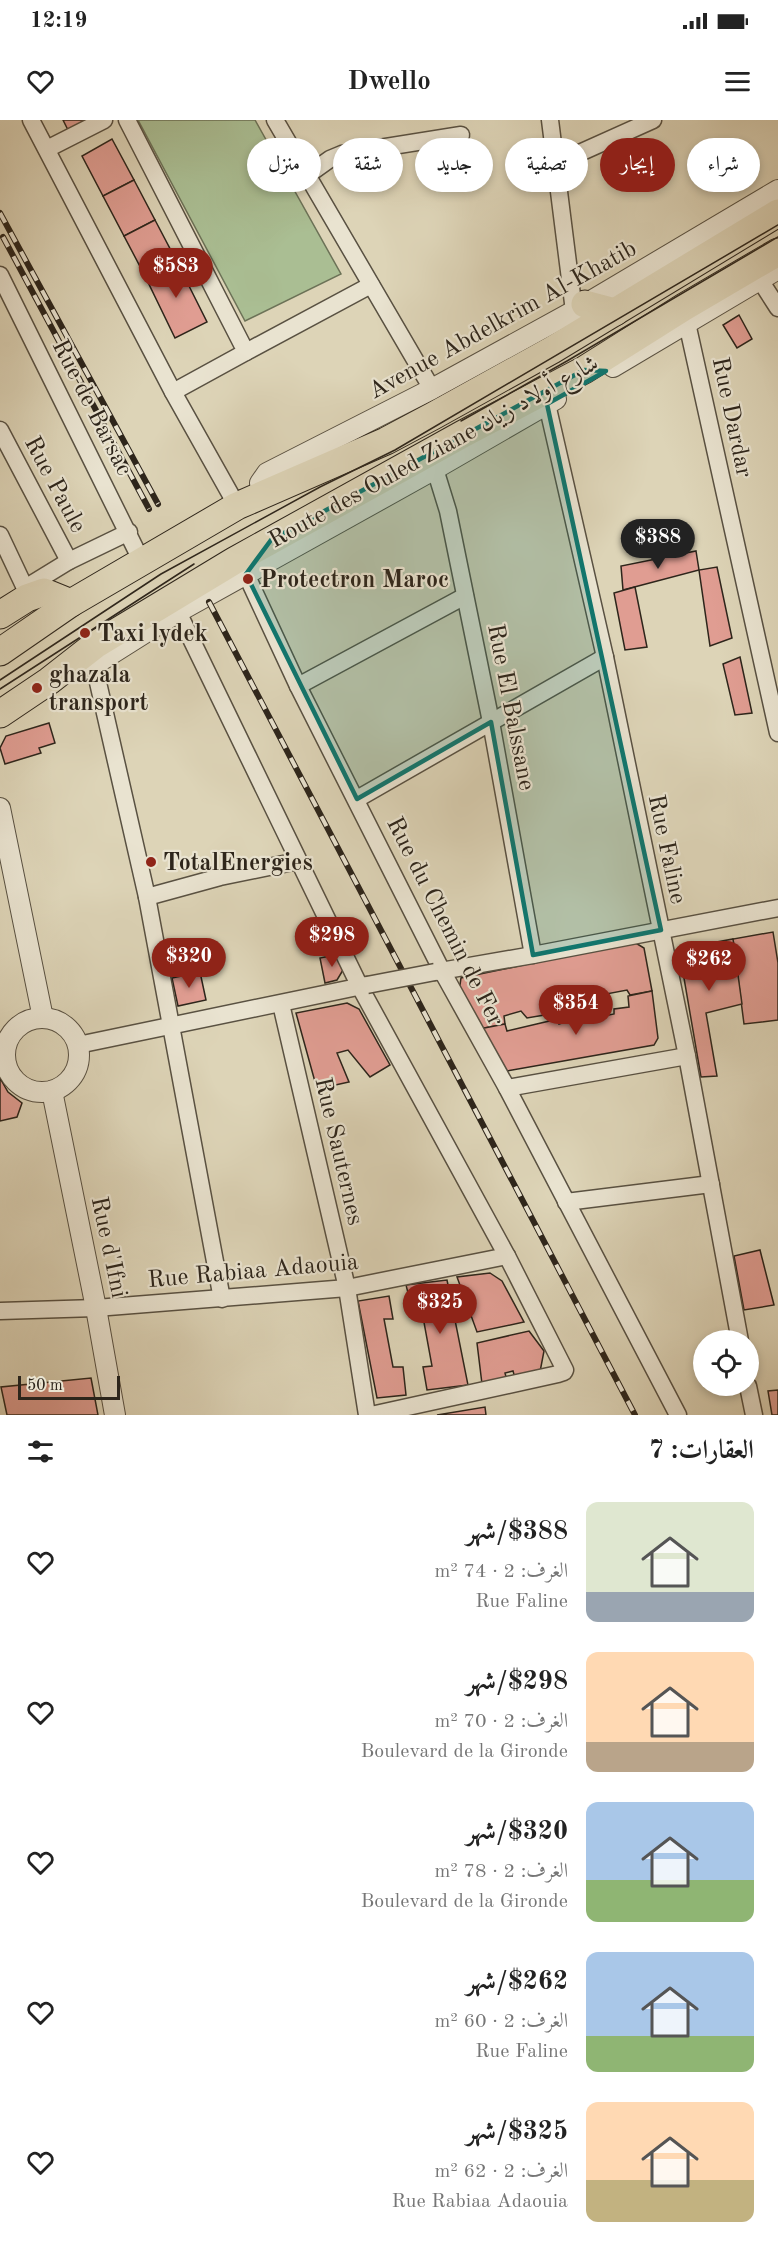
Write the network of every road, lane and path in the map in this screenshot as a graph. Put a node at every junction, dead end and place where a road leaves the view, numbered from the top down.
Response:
1 (31, 120) edge
2 (104, 120) edge
3 (128, 120) edge
4 (275, 120) edge
5 (550, 120) edge
6 (653, 120) edge
7 (461, 135) dead end
8 (286, 138) edge
9 (552, 138) edge
10 (46, 149) junction
11 (588, 149) edge
12 (321, 165) edge
13 (778, 190) edge
14 (319, 192) edge
15 (560, 192) edge
16 (778, 213) edge
17 (778, 252) edge
18 (778, 269) edge
19 (0, 275) edge
20 (760, 280) junction
21 (371, 285) junction
22 (580, 308) junction
23 (778, 308) edge
24 (615, 312) junction
25 (687, 323) junction
26 (246, 352) junction
27 (595, 370) junction
28 (432, 389) junction
29 (174, 392) junction
30 (547, 404) junction
31 (0, 430) edge
32 (435, 469) junction
33 (263, 494) junction
34 (237, 506) junction
35 (129, 532) junction
36 (0, 535) edge
37 (271, 540) junction
38 (69, 561) junction
39 (142, 562) junction
40 (246, 574) junction
41 (26, 593) junction
42 (465, 596) junction
43 (71, 603) junction
44 (178, 612) junction
45 (0, 615) edge
46 (0, 652) edge
47 (605, 657) junction
48 (85, 663) junction
49 (298, 686) junction
50 (0, 714) edge
51 (491, 722) junction
52 (778, 733) edge
53 (357, 799) junction
54 (0, 808) edge
55 (298, 861) junction
56 (147, 897) junction
57 (778, 908) edge
58 (661, 930) junction
59 (534, 955) junction
60 (439, 971) junction
61 (363, 986) junction
62 (281, 1004) junction
63 (43, 1018) junction
64 (171, 1025) junction
65 (78, 1045) junction
66 (687, 1056) junction
67 (3, 1065) edge
68 (507, 1088) junction
69 (52, 1090) junction
70 (711, 1184) junction
71 (566, 1202) junction
72 (507, 1256) junction
73 (346, 1288) junction
74 (222, 1299) junction
75 (96, 1308) junction
76 (0, 1311) edge
77 (738, 1330) edge
78 (750, 1396) edge
79 (116, 1415) edge
80 (369, 1415) edge
81 (678, 1415) edge
82 (754, 1415) edge

1 - 10 street
2 - 10 street
3 - 26 street
4 - 8 street
5 - 9 street
6 - 11 street
7 - 12 street
10 - 29 street
13 - 22 street, Avenue Abdelkrim Al-Khatib
14 - 21 street
15 - 22 street
16 - 24 highway, Route des Ouled Ziane شارع أولاد زيان
17 - 27 highway, Route des Ouled Ziane شارع أولاد زيان
18 - 20 street
19 - 35 street, Rue de Barsac
20 - 23 street
20 - 25 street
21 - 26 street
21 - 28 street
22 - 24 highway
22 - 28 street, Avenue Abdelkrim Al-Khatib
24 - 33 highway, Route des Ouled Ziane شارع أولاد زيان
25 - 27 street
25 - 52 street, Rue Dardar
26 - 29 street
27 - 30 street
27 - 37 highway, Route des Ouled Ziane شارع أولاد زيان
28 - 33 street, Avenue Abdelkrim Al-Khatib
29 - 34 street
30 - 32 street
30 - 47 street, Rue Faline
31 - 38 street, Rue Paule
32 - 40 street
32 - 42 street, Rue El Balssane
33 - 34 highway, Route des Ouled Ziane شارع أولاد زيان
34 - 39 highway, Route des Ouled Ziane شارع أولاد زيان
35 - 38 street
35 - 39 street, Rue de Barsac
36 - 41 street
37 - 40 highway
37 - 48 highway, Route des Ouled Ziane شارع أولاد زيان
38 - 41 street
39 - 43 highway, Route des Ouled Ziane شارع أولاد زيان
40 - 44 street
40 - 49 street, Rue du Chemin de Fer
41 - 43 highway
41 - 45 highway
42 - 49 street
42 - 51 street, Rue El Balssane
43 - 46 highway, Route des Ouled Ziane شارع أولاد زيان
44 - 48 street
44 - 55 street
47 - 51 street
47 - 58 street, Rue Faline
48 - 50 highway, Route des Ouled Ziane شارع أولاد زيان
48 - 56 street
49 - 53 street, Rue du Chemin de Fer
51 - 53 street
51 - 59 street, Rue El Balssane
53 - 60 street, Rue du Chemin de Fer
54 - 63 street
55 - 56 street
55 - 61 street
56 - 64 street
57 - 58 street
58 - 59 street
58 - 66 street, Rue Faline
59 - 60 street
60 - 61 street, bridge
60 - 68 street, Rue du Chemin de Fer
61 - 62 street
61 - 72 street
62 - 64 street
62 - 73 street, Rue Sauternes
63 - 65 street
63 - 67 street
64 - 65 street
64 - 74 street
65 - 69 street
66 - 68 street
66 - 70 street, Rue Faline
67 - 69 street
68 - 71 street, Rue du Chemin de Fer
69 - 75 street, Rue d'Ifni
70 - 71 street
70 - 77 street, Rue Faline
71 - 81 street, Rue du Chemin de Fer
72 - 73 street, Rue Rabiaa Adaouia
72 - 80 street
73 - 74 street, Rue Rabiaa Adaouia
73 - 80 street, Rue Sauternes
74 - 75 street, Rue Rabiaa Adaouia
75 - 76 street, Rue Rabiaa Adaouia
75 - 79 street, Rue d'Ifni
78 - 82 street

